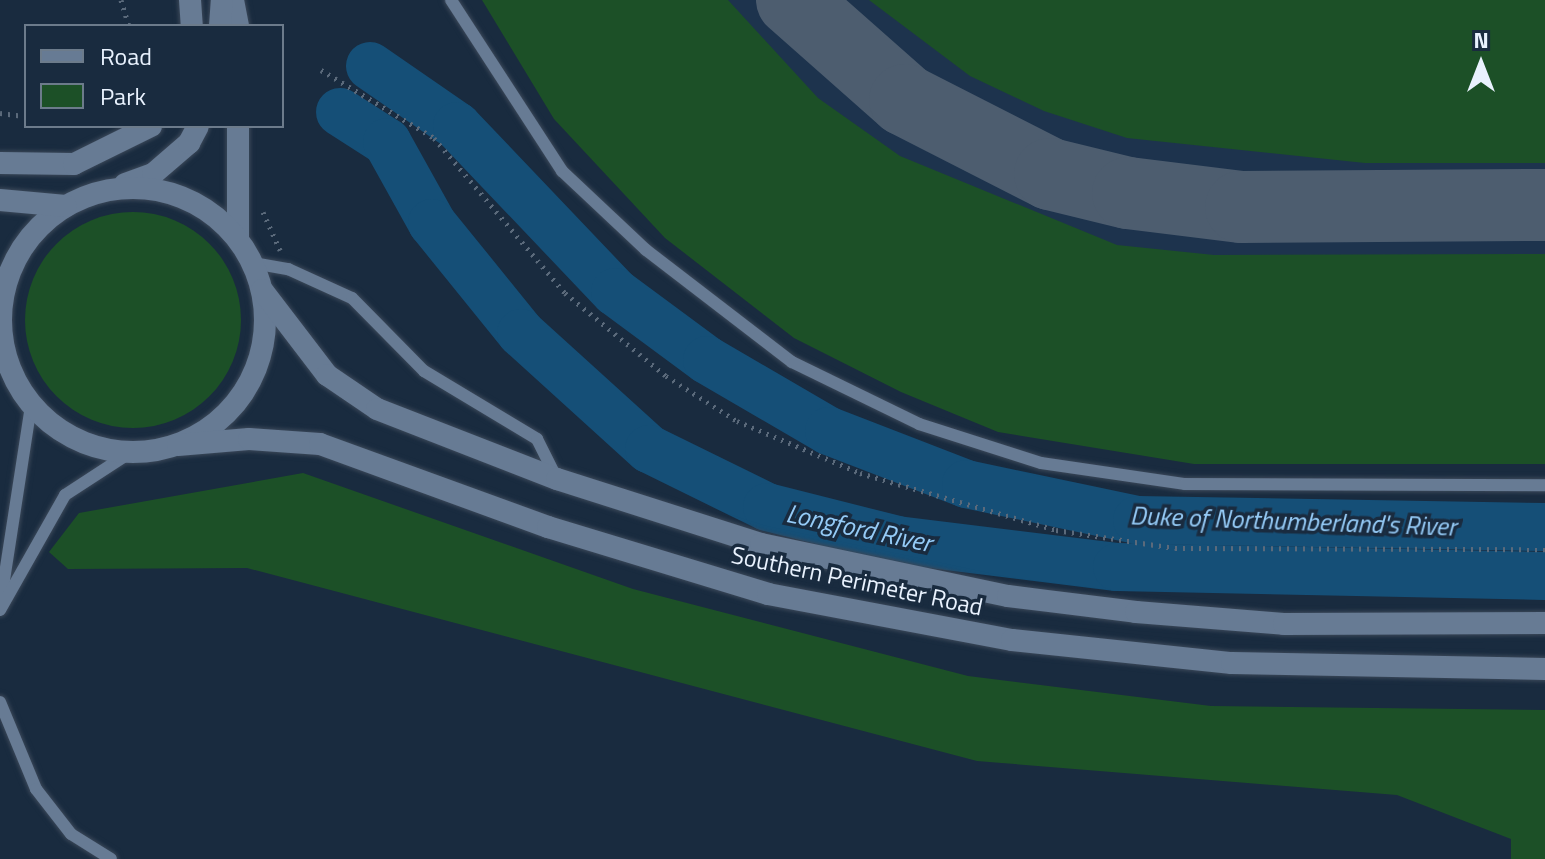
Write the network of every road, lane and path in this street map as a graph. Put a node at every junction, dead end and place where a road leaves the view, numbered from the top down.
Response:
1 (121, 0) edge
2 (190, 0) edge
3 (222, 0) edge
4 (233, 0) edge
5 (451, 0) edge
6 (128, 24) edge
7 (192, 24) edge
8 (220, 24) edge
9 (238, 24) edge
10 (0, 113) edge
11 (24, 116) edge
12 (147, 128) edge
13 (197, 128) edge
14 (238, 128) edge
15 (0, 163) edge
16 (101, 192) junction
17 (0, 200) edge
18 (66, 206) junction
19 (238, 239) junction
20 (253, 263) junction
21 (262, 290) junction
22 (4, 357) edge
23 (31, 405) junction
24 (178, 445) junction
25 (131, 452) junction
26 (557, 479) junction
27 (1545, 485) edge
28 (0, 609) edge
29 (1545, 623) edge
30 (1545, 669) edge
31 (0, 702) edge
32 (111, 859) edge

1 - 6 path
2 - 7 street
3 - 8 street
4 - 9 street
5 - 27 lane
10 - 11 path
12 - 15 street
13 - 16 street
14 - 19 street
16 - 18 street
16 - 19 street
17 - 18 street
18 - 22 street
19 - 20 street
20 - 21 street
20 - 26 lane
21 - 24 street
21 - 26 street, Southern Perimeter Road
22 - 23 street
23 - 25 street
23 - 28 lane
24 - 25 street
24 - 30 street, Southern Perimeter Road
25 - 28 lane
26 - 29 street, Southern Perimeter Road
31 - 32 lane

